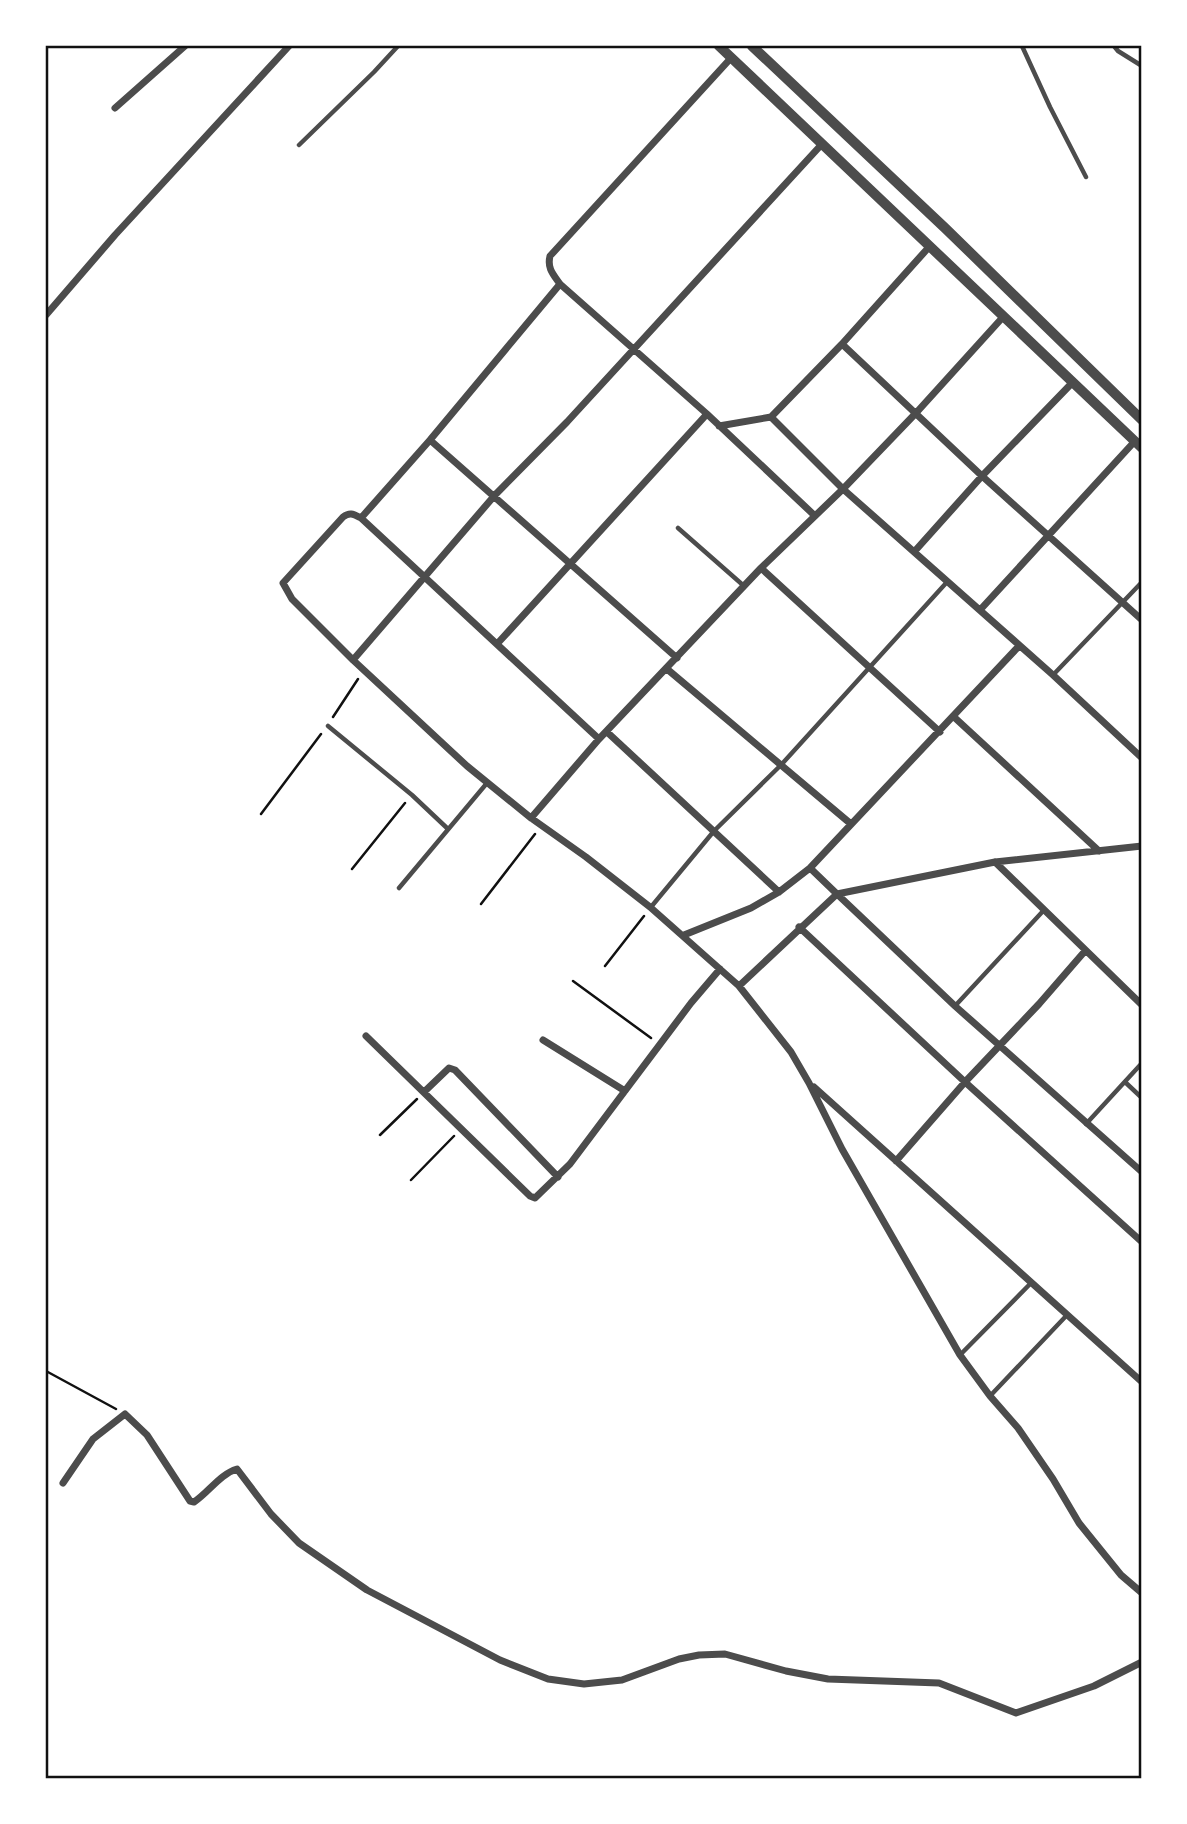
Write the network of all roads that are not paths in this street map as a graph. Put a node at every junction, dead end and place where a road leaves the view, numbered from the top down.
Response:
1 (185, 46) edge
2 (289, 46) edge
3 (398, 46) edge
4 (719, 46) edge
5 (752, 46) edge
6 (1022, 46) edge
7 (1114, 46) edge
8 (732, 58) junction
9 (1142, 66) edge
10 (115, 108) dead end
11 (822, 144) junction
12 (299, 145) dead end
13 (1086, 177) dead end
14 (929, 247) junction
15 (560, 284) junction
16 (46, 315) edge
17 (1003, 317) junction
18 (842, 344) junction
19 (632, 349) junction
20 (1072, 383) junction
21 (916, 413) junction
22 (706, 414) junction
23 (771, 417) junction
24 (1142, 419) edge
25 (719, 426) junction
26 (430, 440) junction
27 (1138, 445) edge
28 (982, 476) junction
29 (843, 489) junction
30 (495, 495) junction
31 (814, 515) junction
32 (361, 518) junction
33 (678, 528) dead end
34 (1049, 535) junction
35 (914, 552) junction
36 (572, 564) junction
37 (761, 568) junction
38 (425, 579) junction
39 (947, 582) junction
40 (1142, 582) edge
41 (745, 587) junction
42 (1123, 603) junction
43 (980, 610) junction
44 (1142, 620) edge
45 (497, 644) junction
46 (1020, 646) junction
47 (677, 658) junction
48 (354, 660) junction
49 (869, 668) junction
50 (667, 669) junction
51 (1053, 675) junction
52 (954, 717) junction
53 (328, 726) road end
54 (607, 732) junction
55 (940, 732) junction
56 (599, 739) junction
57 (1142, 758) edge
58 (781, 765) junction
59 (487, 782) junction
60 (531, 818) junction
61 (851, 824) junction
62 (447, 829) junction
63 (714, 831) junction
64 (1142, 846) edge
65 (1099, 851) junction
66 (995, 862) junction
67 (810, 868) junction
68 (399, 888) dead end
69 (779, 892) junction
70 (837, 894) junction
71 (650, 907) junction
72 (1045, 911) junction
73 (799, 928) junction
74 (684, 934) junction
75 (1085, 951) junction
76 (720, 968) junction
77 (739, 986) junction
78 (1142, 1005) edge
79 (955, 1006) junction
80 (366, 1036) dead end
81 (543, 1040) dead end
82 (998, 1045) junction
83 (1142, 1063) edge
84 (965, 1082) junction
85 (1125, 1082) junction
86 (809, 1083) junction
87 (625, 1091) junction
88 (424, 1092) junction
89 (1142, 1098) edge
90 (1086, 1124) junction
91 (896, 1161) junction
92 (1142, 1172) edge
93 (558, 1177) junction
94 (1142, 1241) edge
95 (1031, 1282) junction
96 (1067, 1315) junction
97 (960, 1355) junction
98 (1141, 1381) edge
99 (990, 1396) junction
100 (63, 1483) dead end
101 (1142, 1593) edge
102 (1142, 1662) edge

1 - 10 street
2 - 16 street
3 - 12 lane
4 - 8 street
5 - 24 street
6 - 13 lane
7 - 9 lane
8 - 11 street
8 - 15 street
11 - 14 street
11 - 19 street
14 - 17 street
14 - 18 street
15 - 19 street
15 - 26 street
17 - 20 street
17 - 21 street
18 - 21 street
18 - 23 street
19 - 22 street
19 - 30 street
20 - 27 street
20 - 28 street
21 - 28 street
21 - 29 street
22 - 25 street
22 - 36 street
23 - 25 street
23 - 29 street
25 - 31 street
26 - 30 street
26 - 32 street
27 - 34 street
28 - 34 street
28 - 35 street
29 - 31 street
29 - 35 street
30 - 36 street
30 - 38 street
31 - 37 street
32 - 38 street
32 - 48 street
33 - 41 lane
34 - 42 street
34 - 43 street
35 - 39 street
36 - 45 street
36 - 47 street
37 - 41 street
37 - 49 street
38 - 45 street
38 - 48 street
39 - 43 street
39 - 49 lane
40 - 42 lane
41 - 47 street
42 - 44 street
42 - 51 lane
43 - 46 street
45 - 56 street
46 - 51 street
46 - 52 street
47 - 50 street
48 - 59 street
49 - 55 street
49 - 58 lane
50 - 54 street
50 - 58 street
51 - 57 street
52 - 55 street
52 - 65 street
53 - 62 lane
54 - 56 street
54 - 63 street
55 - 61 street
56 - 60 street
58 - 61 street
58 - 63 lane
59 - 60 street
59 - 62 lane
60 - 71 street
61 - 67 street
62 - 68 lane
63 - 69 street
63 - 71 lane
64 - 65 street
65 - 66 street
66 - 70 street
66 - 72 street
67 - 69 street
67 - 70 street
69 - 74 street
70 - 73 street
70 - 79 street
71 - 74 street
72 - 75 street
72 - 79 lane
73 - 77 street
73 - 84 street
74 - 76 street
75 - 78 street
75 - 82 street
76 - 77 street
76 - 87 street
77 - 86 street
79 - 82 street
80 - 88 street
81 - 87 street
82 - 84 street
82 - 90 street
83 - 85 lane
84 - 91 street
84 - 94 street
85 - 89 lane
85 - 90 lane
86 - 91 street
86 - 97 street
87 - 93 street
88 - 93 street
88 - 93 street
90 - 92 street
91 - 95 street
95 - 96 street
95 - 97 lane
96 - 98 street
96 - 99 lane
97 - 99 street
99 - 101 street
100 - 102 street

